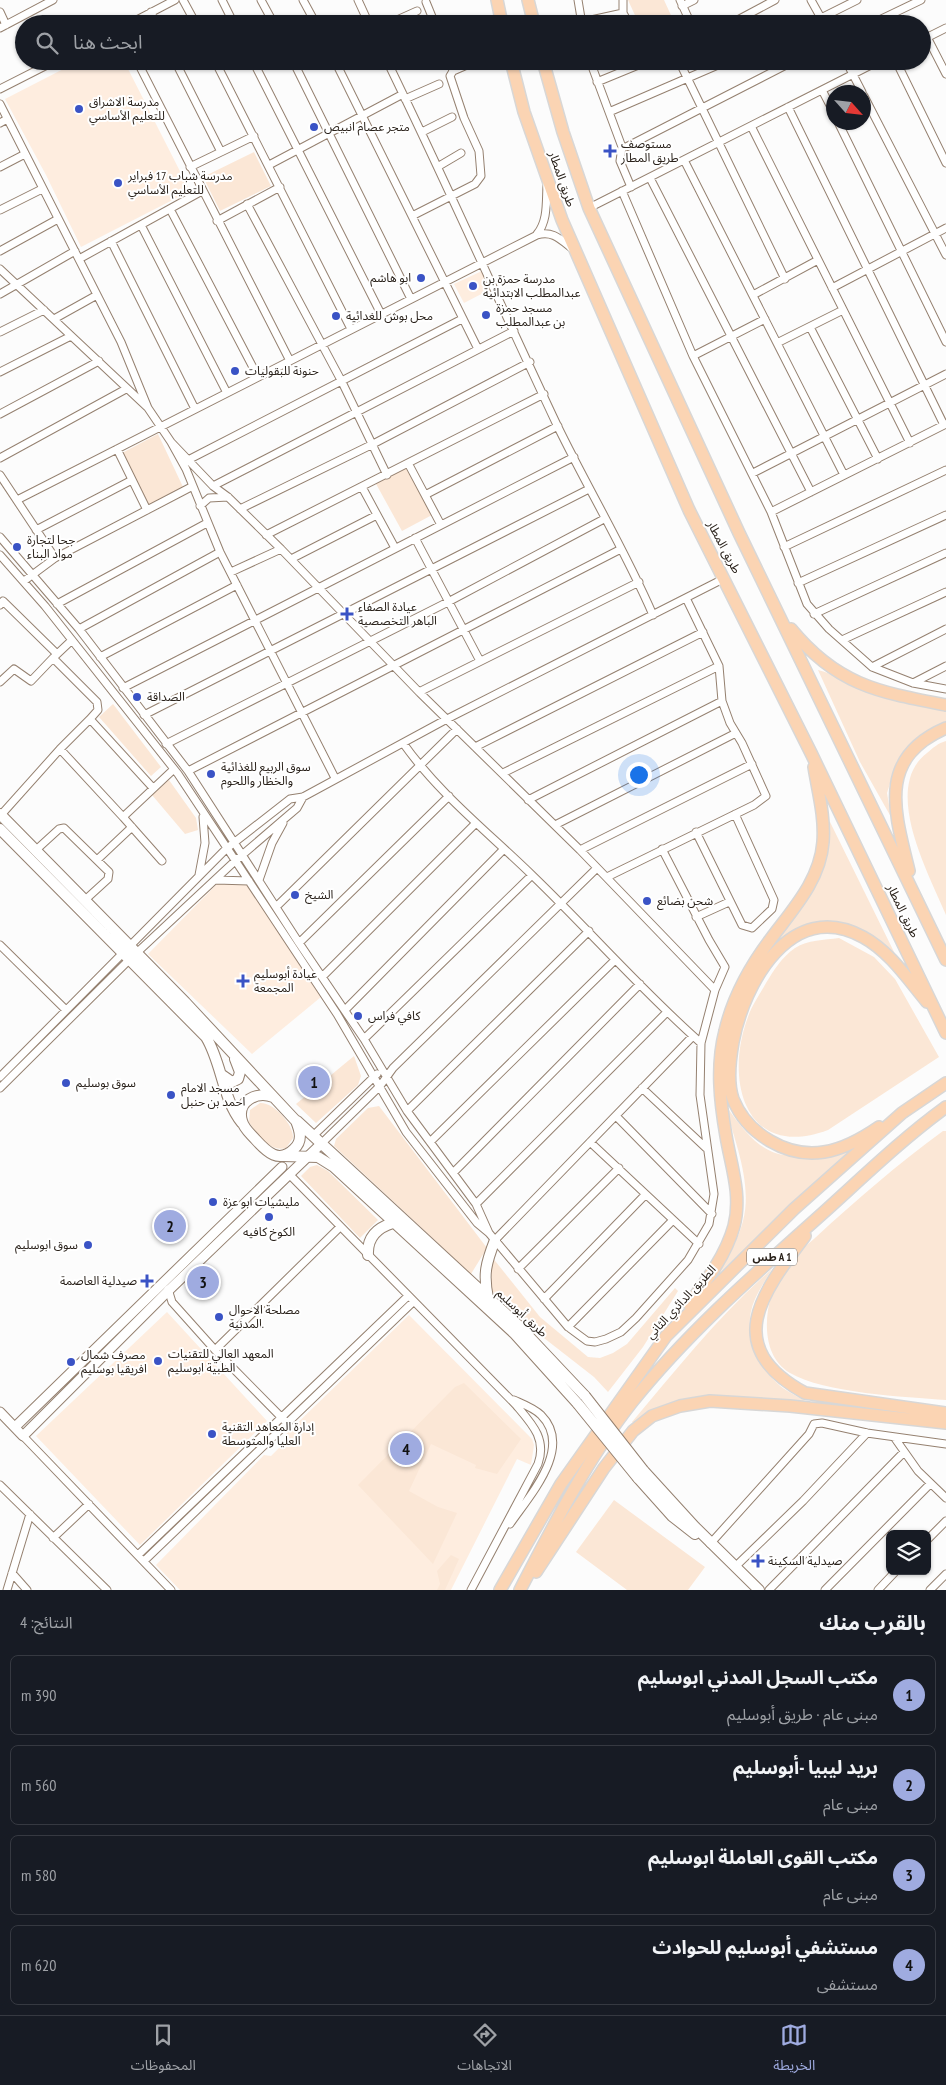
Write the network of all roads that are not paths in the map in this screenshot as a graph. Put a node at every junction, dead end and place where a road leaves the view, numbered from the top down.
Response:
1 (53, 0) edge
2 (175, 0) edge
3 (183, 0) edge
4 (222, 0) edge
5 (261, 0) edge
6 (303, 0) edge
7 (359, 0) edge
8 (496, 0) edge
9 (528, 0) edge
10 (578, 0) edge
11 (623, 0) edge
12 (694, 0) edge
13 (775, 0) edge
14 (811, 0) edge
15 (856, 0) edge
16 (921, 0) edge
17 (426, 2) dead end
18 (681, 3) edge
19 (417, 11) dead end
20 (0, 12) edge
21 (151, 12) junction
22 (623, 13) joint
23 (24, 15) edge
24 (146, 15) edge
25 (152, 15) edge
26 (191, 15) edge
27 (230, 15) edge
28 (269, 15) edge
29 (311, 15) edge
30 (365, 15) edge
31 (408, 15) edge
32 (431, 15) edge
33 (500, 15) edge
34 (532, 15) edge
35 (581, 15) edge
36 (615, 15) edge
37 (687, 15) edge
38 (747, 15) edge
39 (819, 15) edge
40 (827, 15) edge
41 (890, 15) edge
42 (15, 20) edge
43 (3, 26) edge
44 (946, 28) edge
45 (931, 35) edge
46 (931, 48) edge
47 (37, 70) edge
48 (142, 70) edge
49 (180, 70) edge
50 (220, 70) edge
51 (258, 70) edge
52 (298, 70) edge
53 (340, 70) edge
54 (391, 70) edge
55 (513, 70) edge
56 (546, 70) edge
57 (593, 70) edge
58 (627, 70) edge
59 (684, 70) edge
60 (708, 70) edge
61 (777, 70) edge
62 (850, 70) edge
63 (862, 70) edge
64 (900, 70) edge
65 (454, 71) edge
66 (946, 74) edge
67 (853, 75) junction
68 (688, 79) junction
69 (598, 82) junction
70 (439, 84) dead end
71 (858, 85) edge
72 (0, 89) edge
73 (822, 90) junction
74 (404, 96) junction
75 (826, 98) edge
76 (0, 104) edge
77 (788, 107) junction
78 (703, 109) junction
79 (871, 110) edge
80 (609, 112) junction
81 (363, 116) junction
82 (452, 117) dead end
83 (7, 119) junction
84 (0, 123) edge
85 (751, 126) junction
86 (842, 130) edge
87 (329, 132) junction
88 (422, 132) junction
89 (254, 136) junction
90 (719, 142) junction
91 (622, 147) junction
92 (298, 149) junction
93 (221, 152) junction
94 (461, 153) dead end
95 (25, 154) junction
96 (684, 160) junction
97 (946, 163) edge
98 (268, 165) junction
99 (439, 166) junction
100 (0, 167) edge
101 (190, 167) junction
102 (650, 178) junction
103 (547, 179) junction
104 (280, 187) junction
105 (631, 187) junction
106 (42, 189) junction
107 (202, 191) junction
108 (622, 191) junction
109 (453, 196) junction
110 (247, 204) junction
111 (589, 208) junction
112 (170, 209) junction
113 (0, 210) edge
114 (412, 216) junction
115 (58, 219) junction
116 (216, 220) junction
117 (141, 225) junction
118 (946, 228) edge
119 (536, 234) junction
120 (935, 234) junction
121 (111, 241) junction
122 (0, 251) edge
123 (75, 251) junction
124 (901, 252) junction
125 (578, 253) junction
126 (946, 255) edge
127 (79, 259) junction
128 (818, 260) junction
129 (483, 262) junction
130 (0, 269) edge
131 (868, 270) junction
132 (785, 279) junction
133 (444, 282) junction
134 (16, 285) junction
135 (832, 288) junction
136 (0, 294) edge
137 (753, 295) junction
138 (97, 296) junction
139 (411, 299) junction
140 (44, 310) junction
141 (843, 310) junction
142 (380, 314) junction
143 (54, 319) junction
144 (462, 319) junction
145 (765, 319) junction
146 (810, 327) junction
147 (351, 329) junction
148 (0, 332) edge
149 (514, 332) junction
150 (71, 336) junction
151 (731, 336) junction
152 (946, 342) edge
153 (777, 343) junction
154 (320, 345) junction
155 (478, 349) junction
156 (693, 356) junction
157 (99, 361) junction
158 (290, 361) junction
159 (530, 362) junction
160 (0, 372) edge
161 (946, 374) edge
162 (258, 377) junction
163 (342, 382) junction
164 (924, 385) junction
165 (126, 389) junction
166 (227, 393) junction
167 (544, 394) junction
168 (890, 403) junction
169 (148, 408) junction
170 (195, 409) junction
171 (356, 412) junction
172 (0, 414) edge
173 (857, 419) junction
174 (945, 425) edge
175 (558, 426) junction
176 (161, 427) junction
177 (824, 436) junction
178 (171, 442) junction
179 (910, 443) junction
180 (373, 444) junction
181 (117, 449) junction
182 (791, 453) junction
183 (574, 456) junction
184 (0, 458) edge
185 (878, 458) junction
186 (188, 460) junction
187 (408, 463) junction
188 (946, 470) edge
189 (753, 473) junction
190 (0, 475) edge
191 (387, 475) junction
192 (844, 475) junction
193 (132, 480) junction
194 (193, 486) junction
195 (213, 486) junction
196 (362, 487) junction
197 (589, 489) junction
198 (811, 492) junction
199 (425, 495) junction
200 (228, 497) junction
201 (17, 500) junction
202 (200, 506) junction
203 (240, 509) junction
204 (147, 510) junction
205 (772, 512) junction
206 (378, 515) junction
207 (946, 516) edge
208 (604, 519) junction
209 (207, 523) junction
210 (441, 525) junction
211 (36, 530) junction
212 (266, 535) junction
213 (0, 537) edge
214 (415, 538) junction
215 (784, 546) junction
216 (396, 548) junction
217 (281, 549) junction
218 (621, 549) junction
219 (220, 552) junction
220 (946, 553) edge
221 (0, 555) edge
222 (55, 558) junction
223 (291, 559) junction
224 (432, 569) junction
225 (231, 572) junction
226 (33, 574) junction
227 (725, 578) junction
228 (24, 581) junction
229 (638, 582) junction
230 (798, 583) junction
231 (237, 585) junction
232 (317, 588) junction
233 (946, 592) edge
234 (686, 598) junction
235 (1, 601) edge
236 (448, 602) junction
237 (57, 604) junction
238 (342, 614) junction
239 (814, 614) junction
240 (653, 615) junction
241 (779, 615) junction
242 (255, 620) junction
243 (79, 629) junction
244 (946, 629) edge
245 (465, 630) junction
246 (703, 632) junction
247 (72, 640) junction
248 (842, 640) junction
249 (368, 642) junction
250 (271, 650) junction
251 (55, 656) junction
252 (100, 657) junction
253 (480, 661) junction
254 (393, 665) junction
255 (719, 666) junction
256 (946, 666) edge
257 (872, 667) junction
258 (0, 682) edge
259 (913, 682) junction
260 (286, 683) junction
261 (123, 688) junction
262 (946, 689) edge
263 (419, 692) junction
264 (722, 701) junction
265 (946, 705) edge
266 (302, 712) junction
267 (144, 715) junction
268 (446, 719) junction
269 (90, 720) junction
270 (946, 728) edge
271 (457, 729) junction
272 (736, 733) junction
273 (404, 742) junction
274 (166, 744) junction
275 (475, 747) junction
276 (60, 749) junction
277 (811, 753) junction
278 (752, 764) junction
279 (419, 765) junction
280 (174, 769) junction
281 (188, 771) junction
282 (503, 773) junction
283 (336, 778) junction
284 (153, 788) junction
285 (449, 796) junction
286 (303, 797) junction
287 (528, 800) junction
288 (0, 814) edge
289 (203, 814) junction
290 (735, 814) junction
291 (123, 817) junction
292 (284, 820) junction
293 (476, 823) junction
294 (555, 824) junction
295 (132, 827) junction
296 (4, 828) edge
297 (696, 832) junction
298 (234, 843) junction
299 (226, 849) junction
300 (662, 849) junction
301 (36, 850) junction
302 (503, 850) junction
303 (580, 850) junction
304 (242, 856) junction
305 (97, 860) junction
306 (162, 861) dead end
307 (235, 861) junction
308 (597, 868) junction
309 (532, 875) junction
310 (607, 877) junction
311 (198, 878) junction
312 (216, 880) junction
313 (259, 880) junction
314 (249, 881) junction
315 (915, 895) junction
316 (85, 900) junction
317 (729, 902) junction
318 (562, 905) junction
319 (276, 907) junction
320 (696, 917) junction
321 (589, 931) junction
322 (299, 943) junction
323 (0, 945) edge
324 (130, 953) junction
325 (615, 960) junction
326 (946, 960) edge
327 (322, 977) junction
328 (640, 984) junction
329 (715, 990) junction
330 (66, 1010) junction
331 (345, 1010) junction
332 (667, 1012) junction
333 (937, 1014) junction
334 (946, 1033) edge
335 (693, 1036) junction
336 (364, 1039) junction
337 (701, 1043) junction
338 (233, 1053) junction
339 (393, 1068) junction
340 (383, 1070) junction
341 (222, 1075) junction
342 (374, 1076) junction
343 (0, 1077) edge
344 (388, 1078) junction
345 (944, 1084) edge
346 (380, 1086) junction
347 (0, 1088) edge
348 (642, 1088) junction
349 (273, 1097) junction
350 (946, 1107) edge
351 (407, 1111) junction
352 (902, 1114) junction
353 (616, 1116) junction
354 (296, 1121) junction
355 (243, 1124) junction
356 (314, 1135) junction
357 (322, 1142) junction
358 (430, 1142) junction
359 (590, 1142) junction
360 (706, 1148) junction
361 (308, 1156) junction
362 (282, 1161) junction
363 (619, 1168) junction
364 (453, 1172) junction
365 (289, 1174) junction
366 (645, 1195) junction
367 (476, 1204) junction
368 (712, 1214) junction
369 (819, 1217) junction
370 (673, 1220) junction
371 (393, 1223) junction
372 (340, 1227) junction
373 (492, 1237) junction
374 (699, 1244) junction
375 (368, 1255) junction
376 (518, 1269) junction
377 (166, 1278) junction
378 (168, 1290) junction
379 (408, 1296) junction
380 (488, 1298) junction
381 (544, 1299) junction
382 (413, 1302) junction
383 (568, 1327) junction
384 (666, 1336) junction
385 (215, 1350) junction
386 (88, 1356) junction
387 (95, 1364) junction
388 (508, 1397) junction
389 (582, 1400) junction
390 (0, 1412) edge
391 (946, 1413) edge
392 (284, 1420) junction
393 (946, 1422) edge
394 (14, 1427) junction
395 (867, 1433) junction
396 (23, 1436) junction
397 (894, 1438) junction
398 (945, 1445) edge
399 (904, 1452) junction
400 (930, 1484) junction
401 (0, 1485) edge
402 (946, 1498) edge
403 (89, 1504) junction
404 (30, 1514) junction
405 (946, 1522) edge
406 (931, 1536) edge
407 (54, 1538) junction
408 (497, 1542) junction
409 (710, 1544) junction
410 (141, 1558) junction
411 (734, 1567) junction
412 (12, 1573) junction
413 (946, 1574) edge
414 (892, 1575) edge
415 (7, 1590) edge
416 (28, 1590) edge
417 (107, 1590) edge
418 (171, 1590) edge
419 (471, 1590) edge
420 (500, 1590) edge
421 (520, 1590) edge
422 (524, 1590) edge
423 (758, 1590) edge
424 (769, 1590) edge
425 (825, 1590) edge
426 (878, 1590) edge
427 (930, 1590) edge

1 - 23 street
2 - 21 street
3 - 26 street
4 - 27 street
5 - 28 street
6 - 29 street
7 - 30 street
8 - 33 highway
9 - 34 highway
10 - 35 street
11 - 22 street
12 - 18 street
13 - 38 street
14 - 39 street
15 - 40 street
16 - 41 street
17 - 32 street
18 - 37 street
19 - 31 street
20 - 43 street
21 - 24 street
21 - 25 street
22 - 36 street
42 - 43 street
44 - 45 street
46 - 66 street
47 - 72 street
48 - 101 street
49 - 93 street
50 - 89 street
51 - 92 street
52 - 87 street
53 - 81 street
54 - 74 street
55 - 103 highway, طريق المطار
56 - 111 highway, طريق المطار
57 - 69 street
58 - 69 street
59 - 68 street
60 - 68 street
61 - 78 street
62 - 67 street
63 - 67 street
64 - 97 street
65 - 109 street
67 - 71 street
67 - 73 street
68 - 78 street
68 - 80 street
69 - 80 street
70 - 74 street
73 - 75 street
73 - 77 street
74 - 81 street
74 - 88 street
76 - 83 street
77 - 85 street
77 - 131 street
78 - 90 street
78 - 91 street
79 - 120 street
80 - 91 street
81 - 87 street
81 - 114 street
82 - 88 street
83 - 84 street
83 - 95 street
85 - 90 street
85 - 128 street
86 - 124 street
87 - 92 street
87 - 139 street
88 - 99 street
89 - 93 street
89 - 98 street
90 - 96 street
90 - 132 street
91 - 105 street
92 - 98 street
92 - 142 street
93 - 101 street
94 - 99 street
95 - 100 street
95 - 106 street
96 - 102 street
96 - 137 street
98 - 104 street
99 - 109 street
101 - 107 street
102 - 105 street
102 - 151 street
103 - 119 street
103 - 125 highway, طريق المطار
104 - 110 street
104 - 147 street
105 - 108 street
106 - 113 street
106 - 115 street
107 - 112 street
107 - 116 street
108 - 111 street
108 - 156 street
109 - 114 street
109 - 129 street
110 - 116 street
110 - 154 street
111 - 241 highway, طريق المطار
112 - 117 street
112 - 162 street
114 - 133 street
115 - 122 street
115 - 123 street
116 - 158 street
117 - 121 street
117 - 166 street
118 - 120 street
119 - 125 street
119 - 129 street
120 - 124 street
120 - 126 street
121 - 127 street
121 - 170 street
123 - 127 street
123 - 134 street
124 - 131 street
124 - 152 street
125 - 227 highway, طريق المطار
127 - 138 street
128 - 132 street
128 - 135 street
129 - 133 street
129 - 149 street
130 - 134 street
131 - 135 street
131 - 164 street
132 - 137 street
133 - 139 street
133 - 144 street
134 - 136 street
134 - 140 street
135 - 141 street
137 - 145 street
138 - 143 street
138 - 169 street
139 - 142 street
140 - 143 street
140 - 148 street
141 - 146 street
141 - 168 street
142 - 147 street
143 - 150 street
144 - 155 street
144 - 163 street
145 - 151 street
145 - 153 street
146 - 153 street
146 - 173 street
147 - 154 street
149 - 155 street
149 - 159 street
150 - 157 street
150 - 160 street
151 - 156 street
151 - 182 street
153 - 177 street
154 - 158 street
154 - 163 street
155 - 171 street
156 - 189 street
157 - 165 street
157 - 172 street
158 - 162 street
159 - 167 street
159 - 180 street
161 - 164 street
162 - 166 street
163 - 171 street
163 - 186 street
164 - 168 street
164 - 174 street
165 - 169 street
165 - 184 street
166 - 170 street
167 - 175 street
167 - 187 street
168 - 173 street
168 - 179 street
169 - 176 street
170 - 176 street
171 - 180 street
171 - 195 street
173 - 177 street
173 - 185 street
174 - 179 street
175 - 183 street
175 - 199 street
176 - 178 street
176 - 181 street
177 - 182 street
177 - 192 street
178 - 186 street
178 - 194 street
179 - 185 street
180 - 191 street
180 - 203 street
181 - 193 street
181 - 201 street
182 - 189 street
182 - 198 street
183 - 197 street
183 - 210 street
185 - 192 street
186 - 195 street
187 - 191 street
187 - 199 street
188 - 215 street
189 - 205 street
190 - 201 street
191 - 196 street
192 - 198 street
193 - 204 street
193 - 211 street
194 - 202 street
194 - 204 street
195 - 200 street
196 - 206 street
196 - 212 street
197 - 208 street
197 - 224 street
198 - 205 street
199 - 210 street
200 - 202 street
200 - 203 street
201 - 211 street
202 - 209 street
203 - 212 street
204 - 222 street
205 - 215 street
206 - 216 street
206 - 223 street
207 - 230 street
208 - 218 street
208 - 236 street
209 - 219 street
209 - 237 street
210 - 214 street
211 - 222 street
212 - 217 street
213 - 226 street
214 - 216 street
214 - 224 street
215 - 230 street
216 - 232 street
217 - 223 street
217 - 225 street
218 - 229 street
218 - 245 street
219 - 225 street
219 - 243 street
220 - 239 street
221 - 228 street
222 - 226 street
223 - 232 street
224 - 236 street
224 - 238 street
225 - 231 street
226 - 228 street
226 - 237 street
227 - 234 street
227 - 277 highway, طريق المطار
228 - 247 street
229 - 240 street
229 - 253 street
230 - 239 street
231 - 242 street
231 - 252 street
232 - 238 street
232 - 242 street
233 - 248 street
234 - 240 street
234 - 246 street
235 - 251 street
236 - 245 street
236 - 249 street
237 - 243 street
238 - 249 street
238 - 250 street
239 - 248 street
240 - 268 street
241 - 265 highway
241 - 315 highway, طريق المطار
242 - 250 street
242 - 261 street
243 - 252 street
244 - 257 street
245 - 253 street
245 - 254 street
246 - 255 street
246 - 275 street
247 - 251 street
247 - 280 street
248 - 257 street
249 - 254 street
249 - 260 street
250 - 260 street
250 - 267 street
251 - 258 street
251 - 269 street
252 - 261 street
253 - 263 street
254 - 263 street
254 - 266 street
255 - 264 street
255 - 282 street
256 - 259 street
257 - 259 street
259 - 262 street
260 - 266 street
260 - 274 street
261 - 267 street
263 - 268 street
264 - 272 street
264 - 287 street
266 - 281 street
266 - 283 street
267 - 274 street
268 - 271 street
268 - 273 street
269 - 276 street
269 - 284 street
270 - 315 highway
271 - 275 street
271 - 279 street
272 - 278 street
272 - 294 street
273 - 279 street
273 - 283 street
274 - 281 street
275 - 282 street
276 - 288 street
276 - 291 street
277 - 333 highway, طريق المطار
277 - 384 highway
278 - 290 street
278 - 303 street
279 - 285 street
279 - 319 street
280 - 284 street
280 - 289 street
281 - 298 street
282 - 287 street
283 - 286 street
284 - 291 street
285 - 293 street
285 - 322 street
286 - 292 street
286 - 298 street
287 - 294 street
288 - 296 main road
289 - 299 street
289 - 311 street
290 - 297 street
290 - 317 street
291 - 295 street
292 - 304 street
292 - 313 street
293 - 302 street
293 - 327 street
294 - 303 street
295 - 305 street
295 - 306 street
296 - 301 main road
296 - 324 main road
297 - 300 street
297 - 317 street
298 - 299 street
298 - 304 street
299 - 307 street
299 - 311 street
300 - 310 street
300 - 320 street
301 - 305 street
301 - 316 main road
302 - 309 street
302 - 331 street
303 - 308 street
304 - 307 street
304 - 313 street
305 - 316 street
307 - 312 street
307 - 314 street
308 - 310 street
308 - 318 street
309 - 318 street
309 - 336 street
310 - 329 street
311 - 324 street
312 - 314 street
312 - 324 street
313 - 319 street
314 - 342 street
315 - 326 highway, طريق المطار
316 - 324 main road
317 - 320 street
318 - 321 street
318 - 339 street
319 - 322 street
320 - 329 street
321 - 325 street
321 - 351 street
322 - 327 street
323 - 330 street
324 - 330 street
324 - 338 main road
324 - 341 main road
324 - 347 street
325 - 328 street
325 - 358 street
327 - 331 street
328 - 332 street
328 - 364 street
329 - 337 street
330 - 343 street
331 - 336 street
332 - 335 street
332 - 367 street
333 - 334 highway, طريق المطار
333 - 352 highway
335 - 337 street
335 - 348 street
336 - 340 street
337 - 360 street
338 - 341 main road
338 - 349 main road
339 - 340 street
339 - 344 street
340 - 342 street
340 - 344 street
341 - 355 main road
342 - 346 street
342 - 356 street
344 - 346 street
344 - 351 street
345 - 352 highway, الطريق الدائري الثاني
346 - 357 street
346 - 373 street
348 - 353 street
348 - 360 street
349 - 354 main road
349 - 355 main road
350 - 369 highway, طس A 1
351 - 358 street
352 - 384 highway, الطريق الدائري الثاني
353 - 359 street
353 - 368 street
354 - 356 main road, طريق أبوسليم
354 - 362 main road
355 - 362 main road
356 - 357 main road, طريق أبوسليم
357 - 361 street
357 - 380 main road, طريق أبوسليم
358 - 364 street
359 - 363 street
359 - 373 street
360 - 368 street
361 - 362 main road, طريق أبوسليم
361 - 365 street
361 - 371 main road, طريق أبوسليم
362 - 365 street
362 - 377 street
363 - 366 street
363 - 376 street
364 - 367 street
365 - 372 street
365 - 378 street
366 - 370 street
366 - 381 street
367 - 373 street
368 - 374 street
369 - 391 highway
369 - 421 highway, طس A 1
370 - 374 street
370 - 383 street
371 - 375 main road
371 - 389 main road, طريق أبوسليم
372 - 375 street
372 - 385 street
373 - 376 street
373 - 380 main road
374 - 383 street
375 - 379 street
376 - 381 street
377 - 378 street
377 - 386 street
378 - 385 street
378 - 387 street
379 - 382 street
379 - 392 street
380 - 389 main road, طريق أبوسليم
381 - 383 street
382 - 388 street
382 - 392 street
384 - 420 highway, الطريق الدائري الثاني
385 - 392 street
386 - 387 street
386 - 394 street
387 - 396 street
388 - 408 street
388 - 408 street
389 - 409 main road, طريق أبوسليم, bridge
390 - 394 street
392 - 410 street
393 - 422 highway
394 - 396 street
395 - 397 street
395 - 409 street
395 - 411 street
396 - 403 street
397 - 398 street
397 - 399 street
399 - 400 street
399 - 424 street
400 - 402 street
400 - 425 street
401 - 404 street
403 - 407 street
403 - 410 street
404 - 407 street
404 - 412 street
405 - 406 street
407 - 417 street
408 - 419 street
409 - 411 main road, طريق أبوسليم
410 - 418 street
411 - 423 main road, طريق أبوسليم
412 - 415 street
412 - 416 street
413 - 427 street
414 - 426 street

